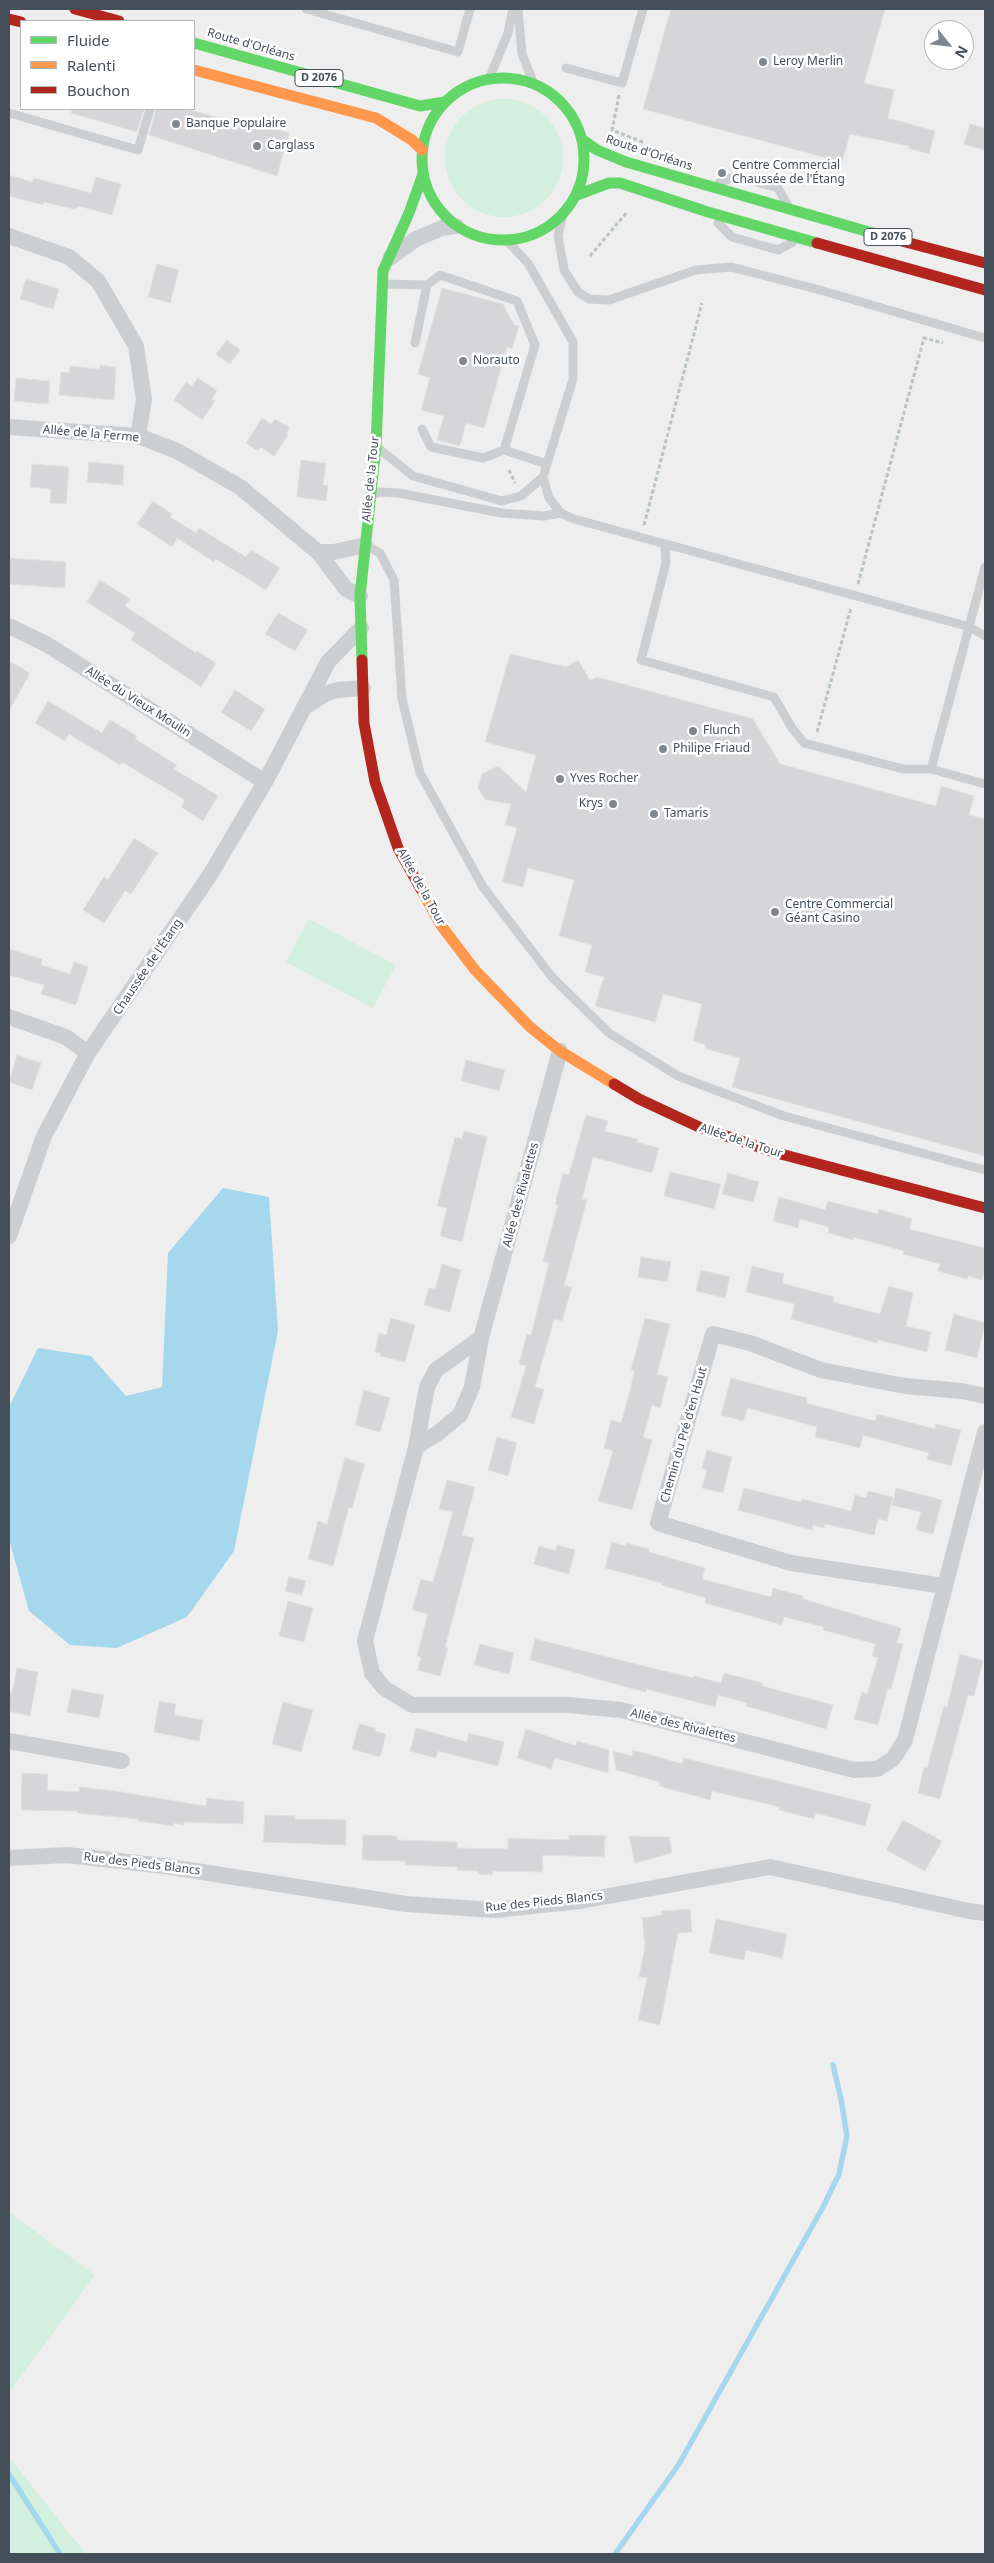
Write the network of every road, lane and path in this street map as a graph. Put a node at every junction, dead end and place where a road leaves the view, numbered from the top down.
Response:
1 (75, 9) edge
2 (306, 9) edge
3 (470, 9) edge
4 (513, 9) edge
5 (518, 9) edge
6 (643, 9) edge
7 (115, 20) edge
8 (195, 43) edge
9 (566, 68) dead end
10 (195, 70) edge
11 (489, 79) junction
12 (622, 83) junction
13 (534, 84) junction
14 (445, 102) junction
15 (150, 110) edge
16 (9, 113) edge
17 (582, 140) junction
18 (646, 145) dead end
19 (422, 150) junction
20 (423, 174) junction
21 (710, 186) junction
22 (577, 195) junction
23 (791, 210) junction
24 (627, 212) dead end
25 (708, 212) junction
26 (563, 215) junction
27 (456, 226) junction
28 (9, 236) edge
29 (800, 238) junction
30 (507, 241) junction
31 (590, 256) dead end
32 (389, 258) junction
33 (985, 263) edge
34 (381, 284) junction
35 (427, 285) junction
36 (985, 290) edge
37 (702, 303) dead end
38 (985, 338) edge
39 (415, 343) dead end
40 (943, 343) dead end
41 (9, 427) edge
42 (422, 429) dead end
43 (138, 436) junction
44 (376, 446) junction
45 (504, 450) junction
46 (547, 464) junction
47 (509, 470) dead end
48 (542, 477) junction
49 (515, 484) dead end
50 (369, 495) junction
51 (561, 513) junction
52 (643, 528) dead end
53 (365, 545) junction
54 (665, 546) junction
55 (318, 552) junction
56 (985, 567) edge
57 (857, 585) dead end
58 (360, 596) junction
59 (852, 605) dead end
60 (9, 626) edge
61 (970, 627) junction
62 (361, 628) junction
63 (985, 636) edge
64 (363, 688) junction
65 (306, 707) junction
66 (815, 739) dead end
67 (931, 769) junction
68 (265, 782) junction
69 (985, 784) edge
70 (9, 1017) edge
71 (560, 1051) junction
72 (88, 1053) junction
73 (985, 1170) edge
74 (985, 1208) edge
75 (9, 1236) edge
76 (481, 1338) junction
77 (985, 1396) edge
78 (985, 1432) edge
79 (416, 1447) junction
80 (944, 1586) junction
81 (9, 1741) edge
82 (122, 1761) dead end
83 (9, 1858) edge
84 (985, 1913) edge

1 - 7 main road
2 - 3 lane
4 - 11 lane
5 - 13 lane
6 - 12 lane
8 - 14 main road, Route d'Orléans / D 2076
9 - 12 lane
10 - 19 main road, D 2076
11 - 13 main road
11 - 14 main road
12 - 18 path
13 - 17 main road
14 - 19 main road
15 - 16 lane
17 - 21 main road, Route d'Orléans / D 2076
17 - 22 main road
19 - 20 main road
20 - 27 main road
20 - 32 main road, Allée de la Tour
21 - 23 main road, Route d'Orléans / D 2076
21 - 23 lane
22 - 25 main road, D 2076
22 - 26 main road
23 - 33 main road, Route d'Orléans / D 2076
24 - 31 path
25 - 29 main road, D 2076
25 - 29 lane
26 - 30 main road
26 - 38 lane
27 - 30 main road
27 - 32 street
28 - 43 street
29 - 36 main road, D 2076
30 - 46 lane
32 - 34 main road, Allée de la Tour
34 - 35 lane
34 - 44 main road, Allée de la Tour
35 - 39 lane
35 - 45 lane
37 - 52 path
40 - 57 path
41 - 43 street, Allée de la Ferme
42 - 45 lane
43 - 55 street, Allée de la Ferme
44 - 48 lane
44 - 50 main road, Allée de la Tour
45 - 46 lane
46 - 48 lane
47 - 49 path
48 - 51 lane
50 - 51 lane
50 - 53 main road, Allée de la Tour
51 - 54 lane
53 - 55 street
53 - 58 main road, Allée de la Tour
53 - 73 lane
54 - 61 lane
54 - 67 lane
55 - 58 street, Allée de la Ferme
56 - 61 lane
58 - 62 main road, Allée de la Tour
59 - 66 path
60 - 68 street, Allée du Vieux Moulin
61 - 63 lane
61 - 67 lane
62 - 64 main road, Allée de la Tour
62 - 65 street, Chaussée de l'Étang
64 - 65 street, Chaussée de l'Étang
64 - 71 main road, Allée de la Tour
65 - 68 street, Chaussée de l'Étang
67 - 69 lane
68 - 72 street, Chaussée de l'Étang
70 - 72 street
71 - 74 main road, Allée de la Tour
71 - 76 street, Allée des Rivalettes
72 - 75 street, Chaussée de l'Étang
76 - 79 street, Allée des Rivalettes
76 - 79 street, Allée des Rivalettes
77 - 80 street, Chemin du Pré d'en Haut
78 - 80 street, Allée des Rivalettes
79 - 80 street, Allée des Rivalettes
81 - 82 street
83 - 84 street, Rue des Pieds Blancs

